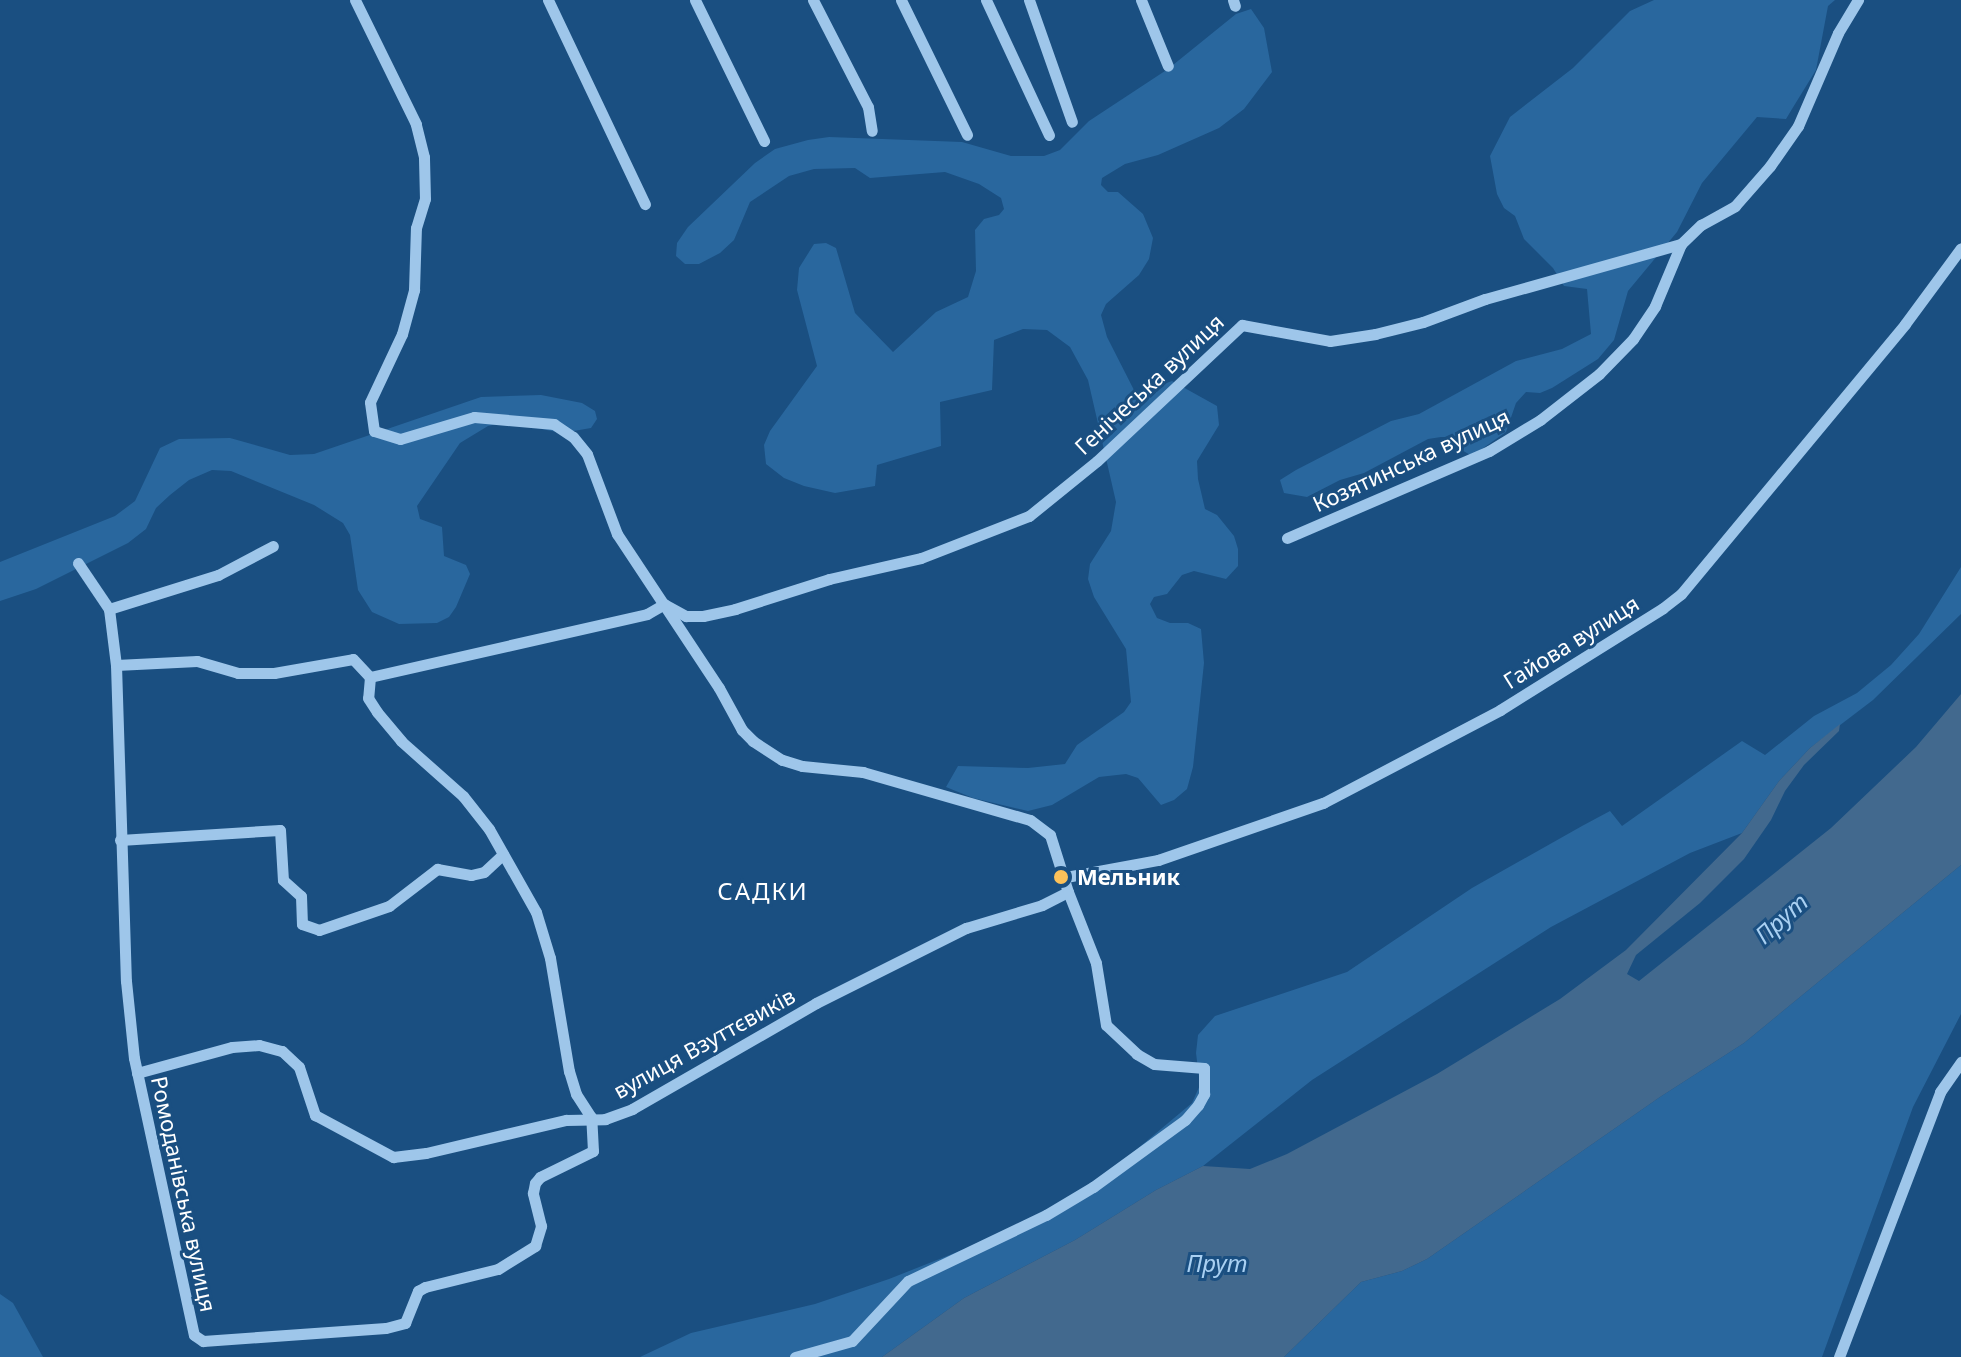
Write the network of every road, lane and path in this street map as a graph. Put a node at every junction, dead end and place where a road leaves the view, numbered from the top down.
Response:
1 (355, 0) edge
2 (548, 0) edge
3 (695, 0) edge
4 (813, 0) edge
5 (901, 0) edge
6 (986, 0) edge
7 (1029, 0) edge
8 (1141, 0) edge
9 (1858, 0) edge
10 (1168, 66) dead end
11 (1072, 122) dead end
12 (872, 131) dead end
13 (967, 135) dead end
14 (1049, 135) dead end
15 (764, 141) dead end
16 (645, 204) dead end
17 (1681, 244) junction
18 (1961, 248) edge
19 (1287, 538) dead end
20 (273, 546) dead end
21 (78, 563) dead end
22 (664, 604) junction
23 (109, 609) junction
24 (116, 665) junction
25 (370, 677) junction
26 (120, 840) junction
27 (503, 854) junction
28 (1066, 877) junction
29 (1068, 892) junction
30 (1961, 1062) edge
31 (137, 1073) junction
32 (591, 1117) junction
33 (795, 1357) edge
34 (1839, 1357) edge

1 - 22 street
2 - 16 street
3 - 15 street
4 - 12 street
5 - 13 street
6 - 14 street
7 - 11 street
8 - 10 street
9 - 17 street, Козятинська вулиця
17 - 19 street, Козятинська вулиця
17 - 22 street, Генічеська вулиця
18 - 28 street, Гайова вулиця
20 - 23 street
21 - 23 street
22 - 25 street
22 - 28 street
23 - 24 street, Ромоданівська вулиця
24 - 25 street
24 - 26 street, Ромоданівська вулиця
25 - 27 street, вулиця Взуттєвиків
26 - 27 street
26 - 31 street, Ромоданівська вулиця
27 - 32 street, вулиця Взуттєвиків
28 - 29 street
29 - 32 street, вулиця Взуттєвиків
29 - 33 street
30 - 34 street
31 - 32 street
31 - 32 street, Ромоданівська вулиця

